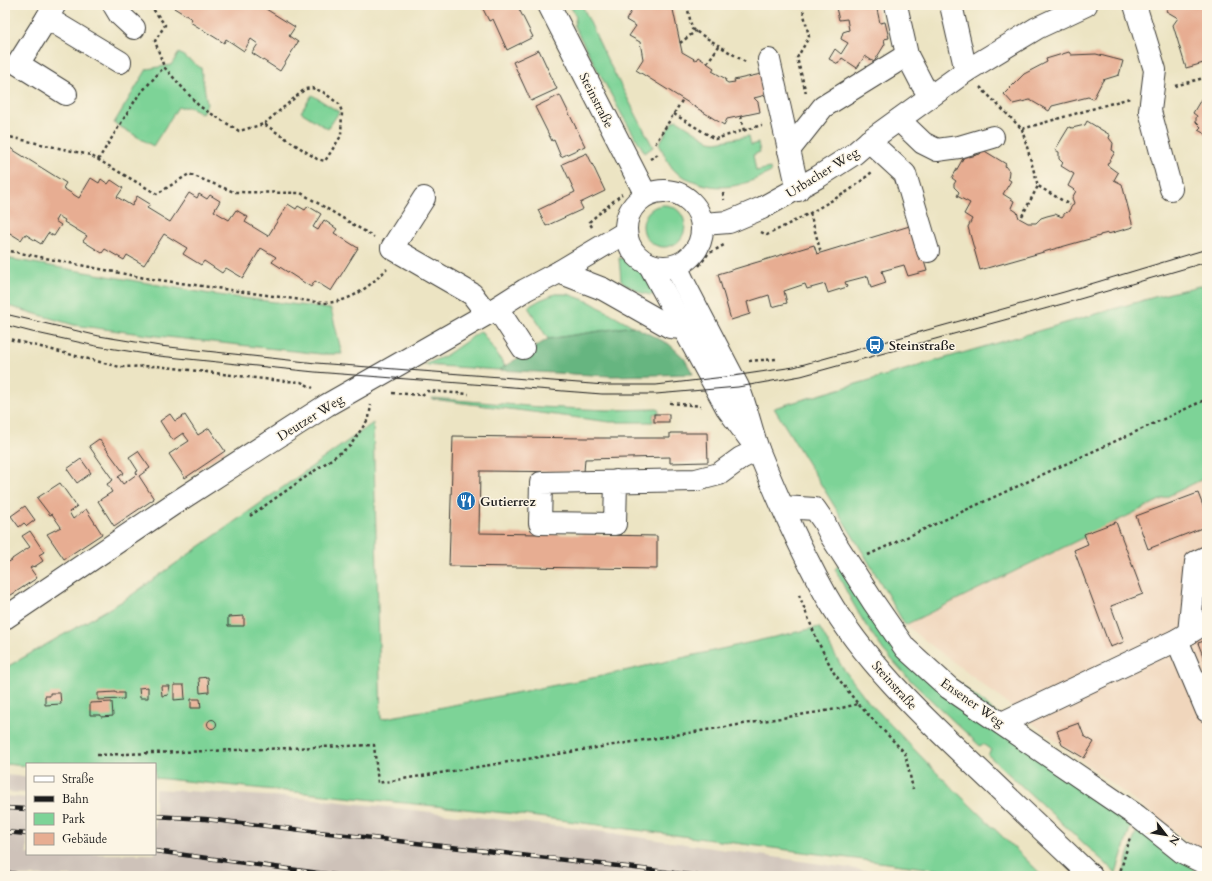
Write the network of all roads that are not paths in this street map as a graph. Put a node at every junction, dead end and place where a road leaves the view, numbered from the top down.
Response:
1 (114, 5) edge
2 (549, 5) edge
3 (896, 5) edge
4 (951, 5) edge
5 (1135, 5) edge
6 (1079, 6) edge
7 (51, 12) edge
8 (134, 28) dead end
9 (907, 56) junction
10 (12, 60) edge
11 (769, 60) dead end
12 (120, 62) dead end
13 (972, 78) junction
14 (66, 94) dead end
15 (930, 96) junction
16 (899, 120) junction
17 (993, 137) dead end
18 (869, 141) junction
19 (790, 150) junction
20 (1171, 189) dead end
21 (798, 190) junction
22 (646, 195) junction
23 (424, 198) dead end
24 (702, 224) junction
25 (626, 232) junction
26 (928, 252) dead end
27 (649, 264) junction
28 (676, 266) junction
29 (559, 272) junction
30 (492, 311) junction
31 (683, 328) junction
32 (522, 348) dead end
33 (758, 450) junction
34 (616, 482) dead end
35 (783, 507) junction
36 (1207, 557) edge
37 (5, 618) edge
38 (1191, 632) edge
39 (1207, 711) edge
40 (1002, 723) junction
41 (1207, 864) edge
42 (1091, 876) edge

1 - 8 street
2 - 22 street, Steinstraße
3 - 9 street
4 - 13 street
5 - 20 street
6 - 13 street, Urbacher Weg
7 - 10 street
7 - 12 street
9 - 15 street
9 - 19 street
10 - 14 street
11 - 19 street
13 - 15 street, Urbacher Weg
15 - 16 street, Urbacher Weg
16 - 17 street
16 - 18 street, Urbacher Weg
18 - 21 street, Urbacher Weg
18 - 26 street
19 - 21 street
21 - 24 street, Urbacher Weg
22 - 24 street
22 - 25 street
23 - 30 street
24 - 28 street
25 - 27 street
25 - 29 street, Deutzer Weg
27 - 28 street
27 - 31 street, Steinstraße
28 - 33 street, Steinstraße
29 - 30 street, Deutzer Weg
29 - 31 street
30 - 32 street
30 - 37 street, Deutzer Weg
31 - 33 street, Steinstraße
33 - 34 street
33 - 35 street, Steinstraße
35 - 40 street, Ensener Weg
35 - 42 street, Steinstraße
36 - 38 street
38 - 39 street
38 - 40 street
40 - 41 street, Ensener Weg

